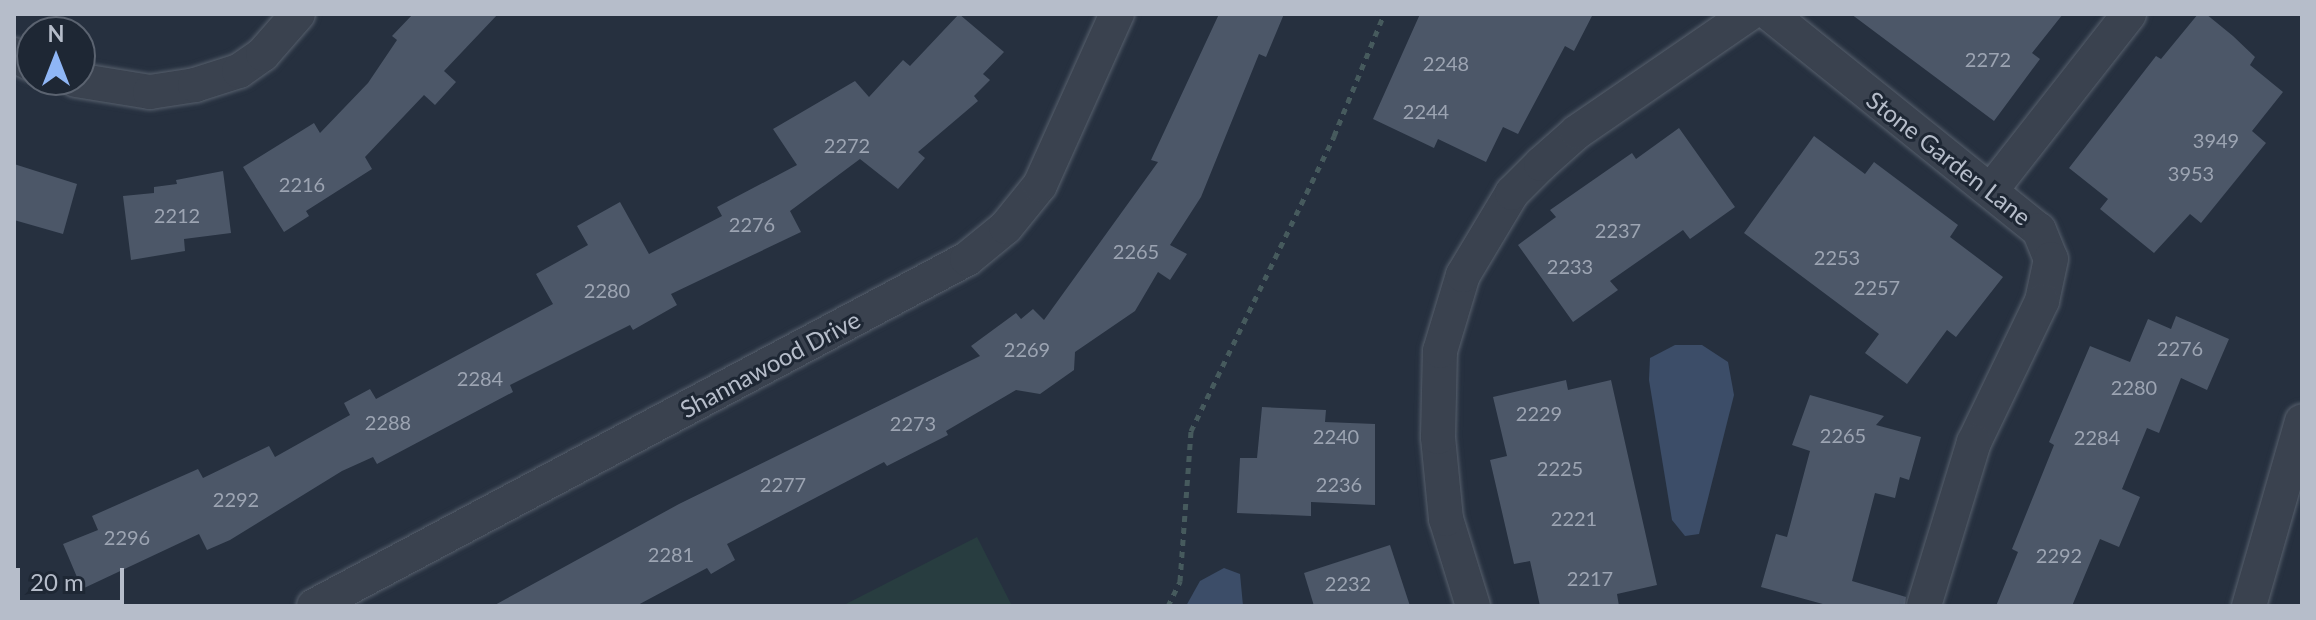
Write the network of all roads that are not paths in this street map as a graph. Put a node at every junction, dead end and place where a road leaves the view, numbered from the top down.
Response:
1 (298, 14) edge
2 (1117, 14) edge
3 (1749, 14) edge
4 (1770, 14) edge
5 (2129, 14) edge
6 (96, 83) edge
7 (1992, 189) junction
8 (2302, 421) edge
9 (2296, 472) edge
10 (314, 606) edge
11 (1473, 606) edge
12 (1924, 606) edge
13 (2249, 606) edge

1 - 6 street
2 - 10 street, Shannawood Drive
3 - 11 street
4 - 7 street, Stone Garden Lane
5 - 7 street
7 - 12 street, Stone Garden Lane
8 - 9 street
9 - 13 street

